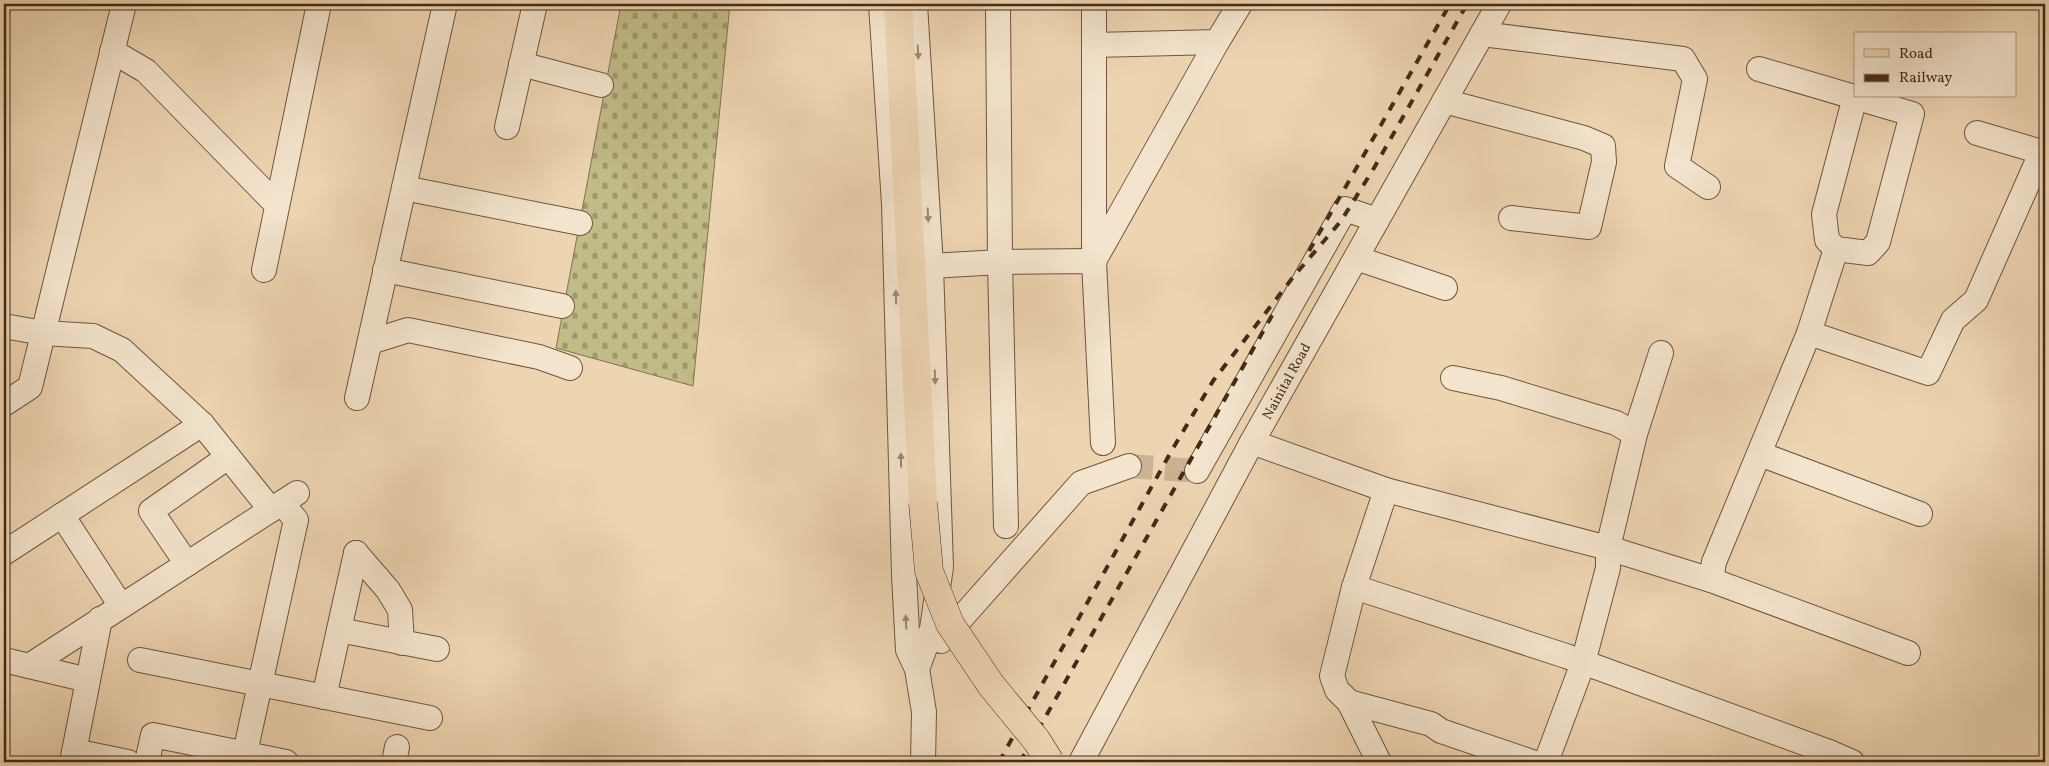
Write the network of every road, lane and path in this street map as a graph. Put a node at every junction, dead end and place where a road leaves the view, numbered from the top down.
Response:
1 (124, 4) edge
2 (319, 4) edge
3 (444, 4) edge
4 (535, 4) edge
5 (881, 4) edge
6 (898, 4) edge
7 (915, 4) edge
8 (998, 4) edge
9 (1094, 4) edge
10 (1240, 4) edge
11 (1499, 4) edge
12 (1482, 34) junction
13 (1217, 42) junction
14 (1094, 45) junction
15 (112, 51) junction
16 (521, 64) junction
17 (1759, 69) dead end
18 (601, 85) dead end
19 (1854, 97) edge
20 (1855, 98) edge
21 (1858, 98) edge
22 (1444, 101) junction
23 (507, 127) dead end
24 (1977, 133) dead end
25 (2043, 152) edge
26 (1708, 187) dead end
27 (404, 188) junction
28 (277, 204) junction
29 (1511, 218) dead end
30 (1377, 220) junction
31 (580, 223) dead end
32 (1836, 249) junction
33 (1356, 258) junction
34 (1094, 261) junction
35 (1000, 262) junction
36 (931, 266) junction
37 (264, 270) dead end
38 (386, 270) junction
39 (1446, 288) dead end
40 (562, 306) dead end
41 (4, 326) edge
42 (43, 333) junction
43 (1809, 333) junction
44 (370, 342) junction
45 (1661, 353) dead end
46 (570, 368) dead end
47 (1453, 378) dead end
48 (357, 398) dead end
49 (4, 404) edge
50 (202, 424) junction
51 (1635, 434) junction
52 (1252, 442) junction
53 (1103, 443) dead end
54 (1760, 454) junction
55 (228, 457) junction
56 (1129, 466) tunnel mouth
57 (1197, 471) dead end
58 (1386, 490) junction
59 (283, 502) junction
60 (1920, 514) dead end
61 (62, 515) junction
62 (1006, 526) dead end
63 (1608, 548) junction
64 (4, 553) edge
65 (187, 564) junction
66 (1711, 580) junction
67 (1354, 587) junction
68 (121, 606) junction
69 (100, 619) junction
70 (339, 630) junction
71 (402, 643) junction
72 (437, 649) dead end
73 (1908, 653) dead end
74 (4, 660) edge
75 (140, 660) dead end
76 (1583, 663) junction
77 (29, 666) junction
78 (917, 669) junction
79 (88, 680) junction
80 (261, 684) junction
81 (324, 697) junction
82 (1349, 702) junction
83 (430, 718) dead end
84 (73, 757) edge
85 (1827, 757) edge
86 (244, 758) edge
87 (128, 762) edge
88 (147, 762) edge
89 (286, 762) edge
90 (923, 762) edge
91 (1050, 762) edge
92 (1081, 762) edge
93 (1379, 762) edge
94 (1532, 762) edge
95 (1546, 762) edge
96 (1852, 762) edge

1 - 15 street
2 - 28 street
3 - 27 street
4 - 16 street
78 -> 5 street
6 - 91 main road, bridge
7 -> 36 street
8 - 35 street
9 - 14 street
10 - 13 street
11 - 12 street, Nainital Road
12 - 22 street, Nainital Road
12 - 26 street
13 - 14 street
13 - 34 street
14 - 34 street
15 - 28 street
15 - 42 street
16 - 18 street
16 - 23 street
17 - 19 street
20 - 32 street
21 - 32 street
22 - 29 street
22 - 30 street, Nainital Road
24 - 25 street
25 - 43 street
27 - 31 street
27 - 38 street
28 - 37 street
30 - 33 street, Nainital Road
30 - 57 street
32 - 43 street
33 - 39 street
33 - 52 street, Nainital Road
34 - 35 street
34 - 53 street
35 - 36 street
35 - 62 street
36 -> 78 street
38 - 40 street
38 - 44 street
41 - 42 street
42 - 49 street
42 - 50 street
43 - 54 street
44 - 46 street
44 - 48 street
45 - 51 street
47 - 51 street
50 - 55 street
50 - 61 street
51 - 63 street
52 - 58 street
52 - 92 street, Nainital Road
54 - 60 street
54 - 66 street
55 - 59 street
55 - 65 street
56 - 78 street
58 - 63 street
58 - 67 street
59 - 65 street
59 - 80 street
61 - 64 street
61 - 68 street
63 - 66 street
63 - 76 street
65 - 68 street
66 - 73 street
67 - 76 street
67 - 82 street
68 - 69 street
69 - 77 street
69 - 79 street
70 - 71 street
70 - 71 street
70 - 81 street
71 - 72 street
74 - 77 street
75 - 80 street
76 - 85 street
76 - 95 street
77 - 79 street
78 - 90 street
79 - 84 street
80 - 81 street
80 - 86 street
81 - 83 street
82 - 93 street
82 - 94 street
84 - 87 street
85 - 96 street
86 - 88 street
86 - 89 street

